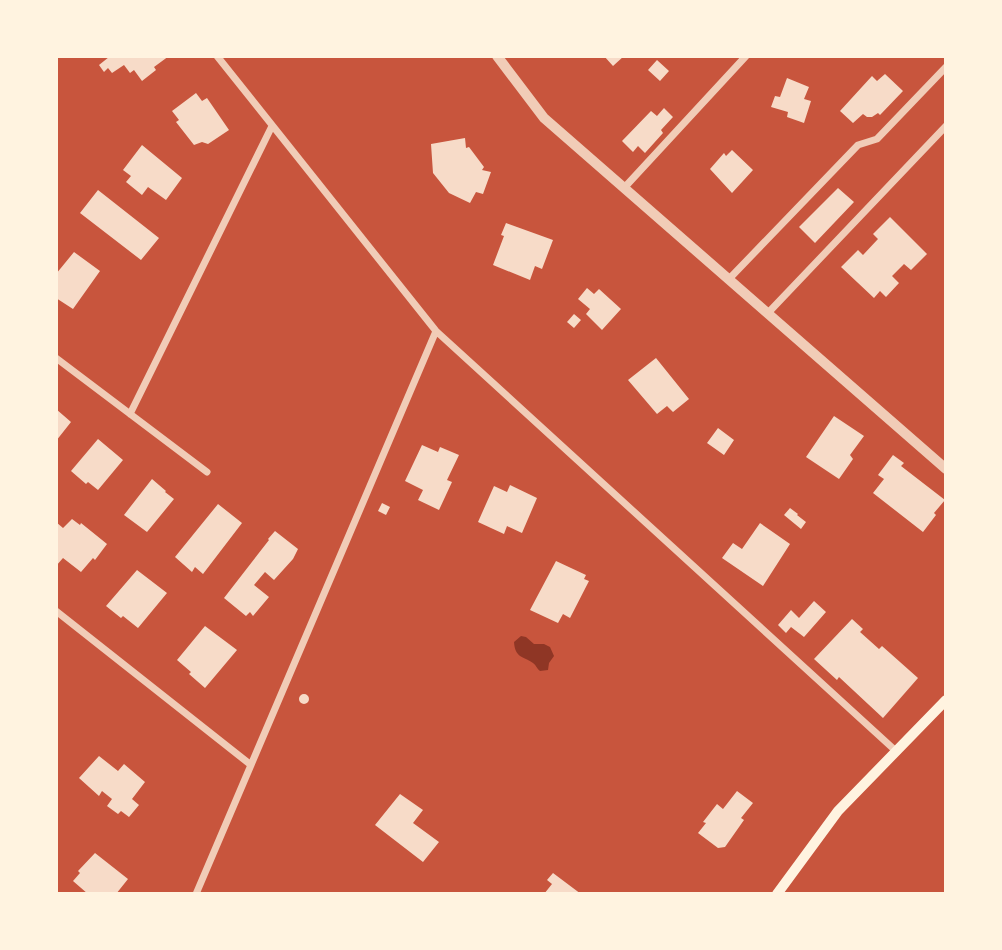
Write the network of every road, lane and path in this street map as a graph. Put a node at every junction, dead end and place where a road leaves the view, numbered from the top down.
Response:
1 (217, 56) edge
2 (497, 56) edge
3 (746, 56) edge
4 (946, 67) edge
5 (272, 126) junction
6 (946, 126) edge
7 (624, 188) junction
8 (729, 279) junction
9 (768, 313) junction
10 (436, 331) junction
11 (56, 358) edge
12 (130, 414) junction
13 (946, 469) edge
14 (207, 472) dead end
15 (56, 611) edge
16 (946, 700) edge
17 (897, 752) junction
18 (251, 765) junction
19 (196, 894) edge
20 (777, 894) edge

1 - 5 street
2 - 7 street
3 - 7 street
4 - 8 street
5 - 10 street
5 - 12 street
6 - 9 street
7 - 8 street
8 - 9 street
9 - 13 street
10 - 17 street
10 - 18 street
11 - 12 street
12 - 14 street
15 - 18 street
16 - 17 main road
17 - 20 main road
18 - 19 street

